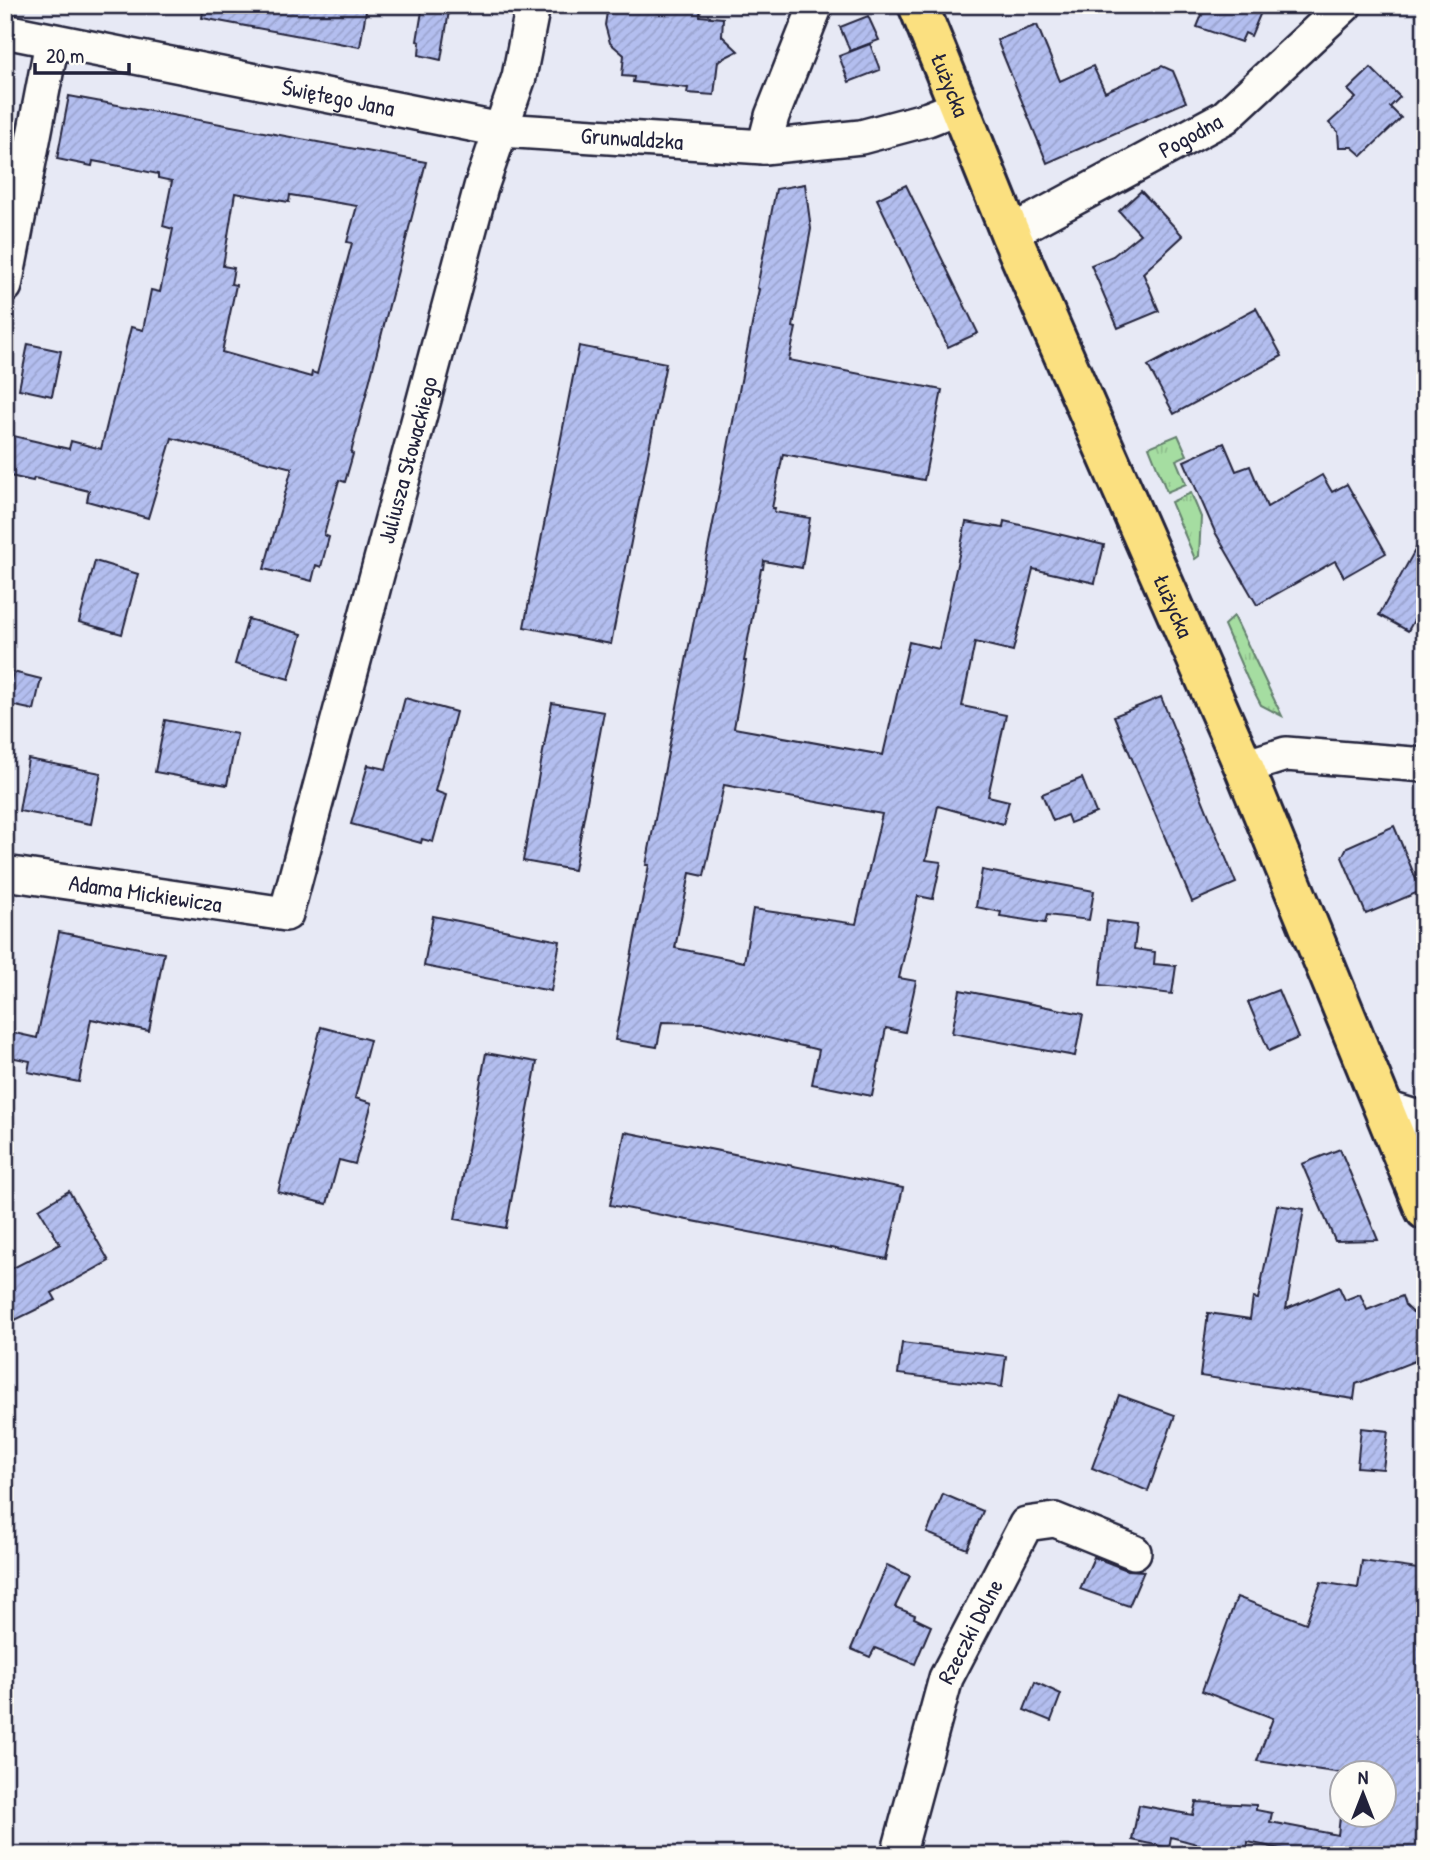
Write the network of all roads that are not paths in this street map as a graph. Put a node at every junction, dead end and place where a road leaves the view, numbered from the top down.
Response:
1 (533, 5) edge
2 (816, 5) edge
3 (918, 5) edge
4 (1345, 5) edge
5 (5, 31) edge
6 (52, 42) junction
7 (961, 106) junction
8 (500, 130) junction
9 (764, 147) junction
10 (1010, 233) junction
11 (5, 286) edge
12 (1425, 765) edge
13 (1244, 767) junction
14 (5, 873) edge
15 (286, 914) joint
16 (1383, 1107) junction
17 (1425, 1120) edge
18 (1425, 1210) edge
19 (1134, 1552) dead end
20 (898, 1855) edge

1 - 8 street, Juliusza Słowackiego
2 - 9 street
3 - 7 main road, Łużycka
4 - 10 street, Pogodna
5 - 6 street, Świętego Jana
6 - 8 street, Świętego Jana
6 - 11 street
7 - 9 street, Grunwaldzka
7 - 10 main road, Łużycka
8 - 9 street, Grunwaldzka
8 - 15 street, Juliusza Słowackiego
10 - 13 main road, Łużycka
12 - 13 street
13 - 16 main road, Łużycka
14 - 15 street, Adama Mickiewicza
16 - 17 street
16 - 18 main road, Łużycka
19 - 20 street, Rzeczki Dolne

